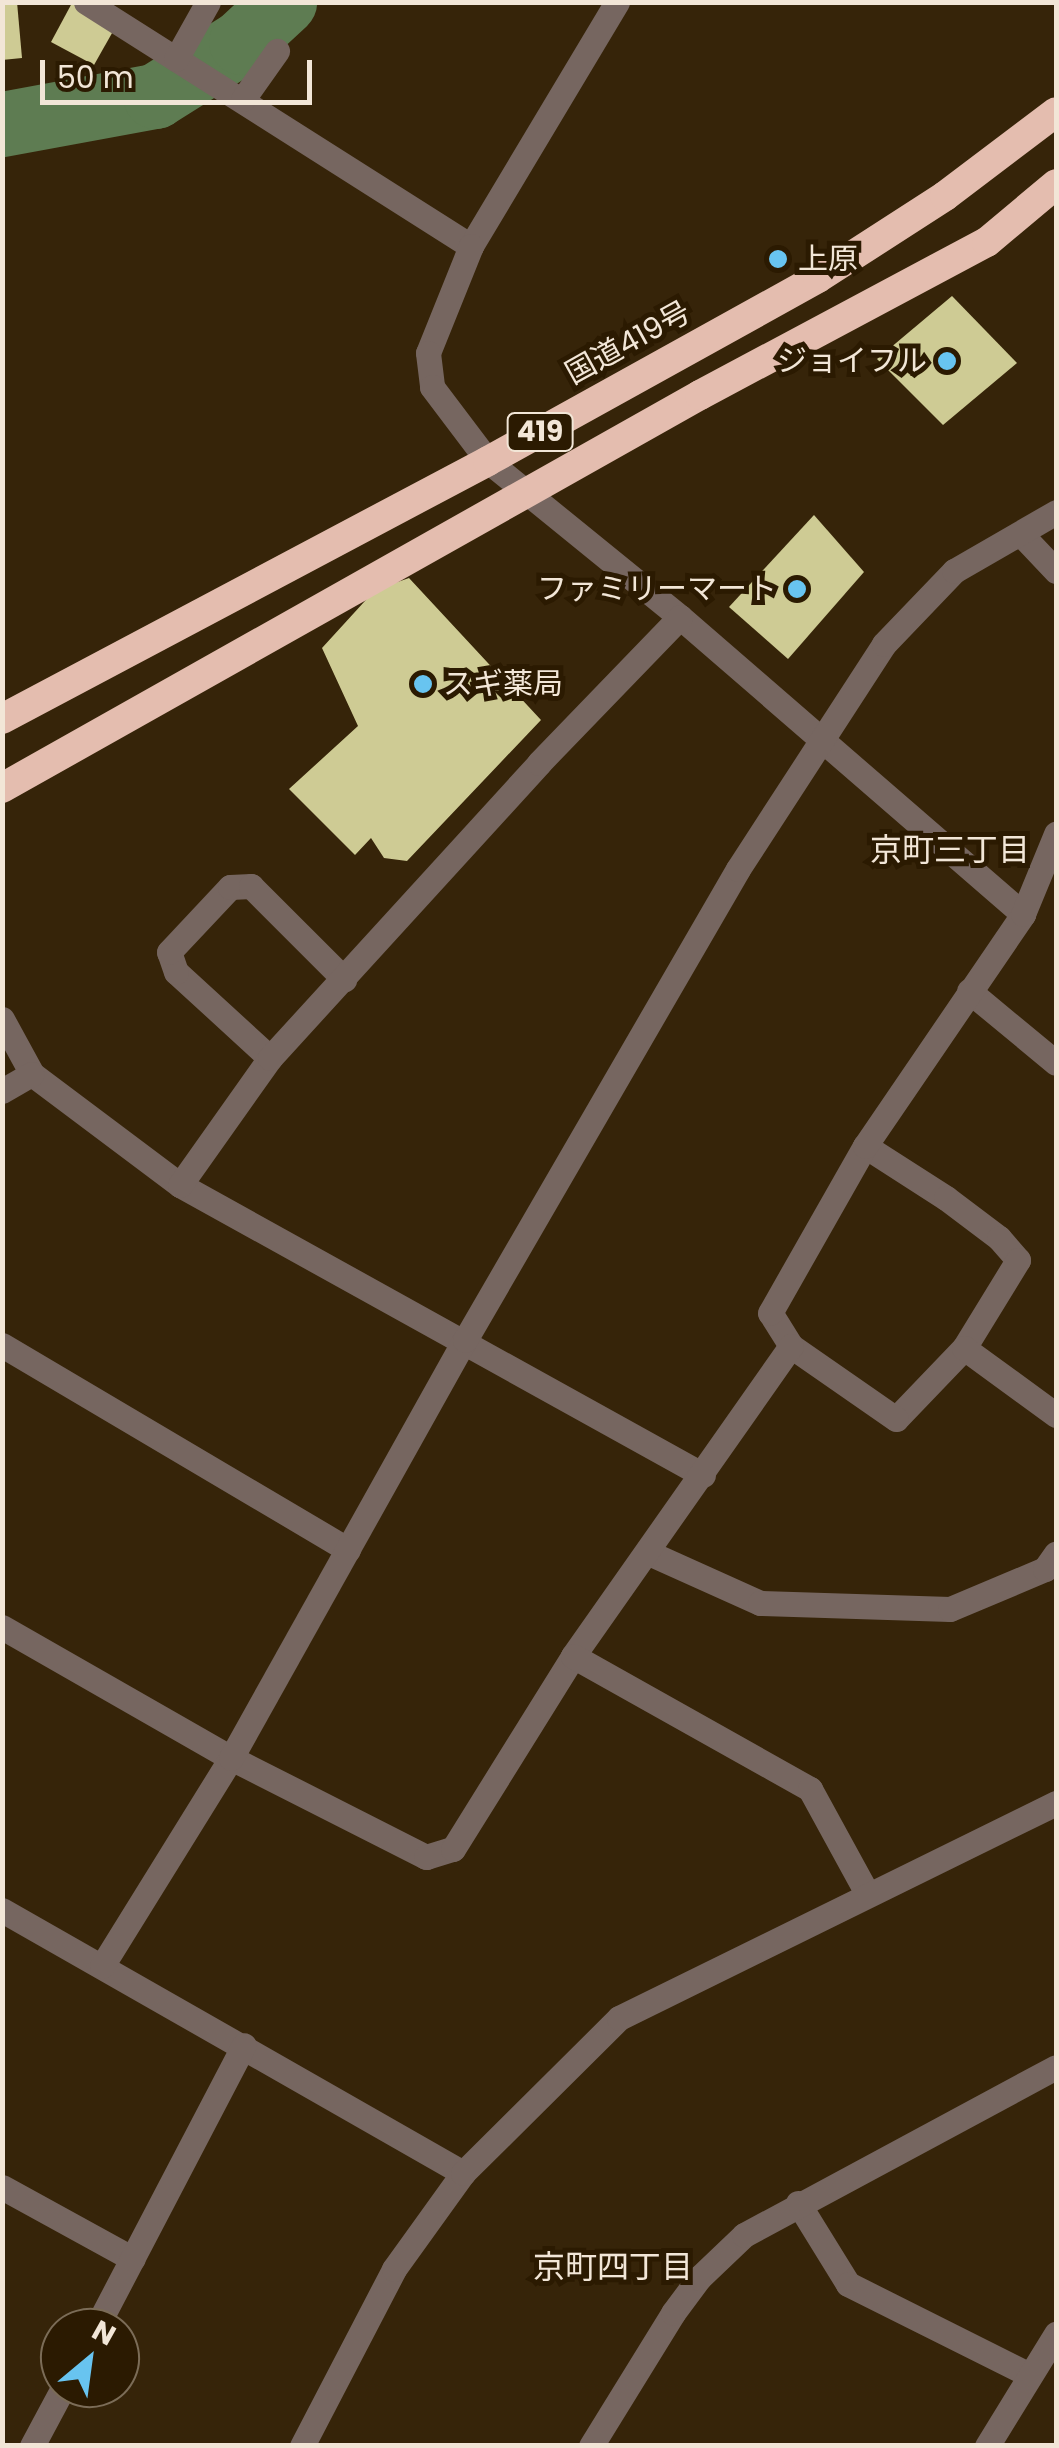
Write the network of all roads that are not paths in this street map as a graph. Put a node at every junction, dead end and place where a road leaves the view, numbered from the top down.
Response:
1 (86, 2) edge
2 (208, 2) edge
3 (617, 2) edge
4 (277, 50) dead end
5 (176, 59) junction
6 (238, 97) junction
7 (1056, 112) edge
8 (1056, 184) edge
9 (471, 246) junction
10 (488, 461) junction
11 (532, 494) junction
12 (1056, 512) edge
13 (1021, 534) junction
14 (1056, 571) edge
15 (680, 618) junction
16 (2, 719) edge
17 (820, 742) junction
18 (2, 788) edge
19 (1056, 834) edge
20 (1023, 914) junction
21 (344, 979) junction
22 (969, 992) junction
23 (2, 1020) edge
24 (270, 1058) junction
25 (1056, 1064) edge
26 (32, 1074) junction
27 (2, 1091) edge
28 (865, 1146) junction
29 (180, 1185) junction
30 (464, 1340) junction
31 (2, 1344) edge
32 (791, 1346) junction
33 (964, 1348) junction
34 (1056, 1414) edge
35 (704, 1476) junction
36 (348, 1550) junction
37 (649, 1553) junction
38 (1056, 1553) edge
39 (2, 1626) edge
40 (572, 1656) junction
41 (231, 1758) junction
42 (1056, 1803) edge
43 (868, 1893) junction
44 (2, 1910) edge
45 (102, 1966) junction
46 (244, 2046) junction
47 (1056, 2067) edge
48 (463, 2173) junction
49 (2, 2187) edge
50 (798, 2203) junction
51 (133, 2258) junction
52 (107, 2308) edge
53 (1056, 2334) edge
54 (1030, 2375) junction
55 (53, 2408) edge
56 (596, 2444) edge
57 (32, 2446) edge
58 (302, 2446) edge
59 (987, 2446) edge

1 - 5 street
2 - 5 street
3 - 9 street
4 - 6 street
5 - 6 street
6 - 9 street
7 - 10 highway, 国道419号 / 419
8 - 11 highway, 419
9 - 10 street
10 - 11 street
10 - 16 highway, 国道419号 / 419
11 - 15 street
11 - 18 highway, 419
12 - 13 street
13 - 14 street
13 - 17 street
15 - 17 street
15 - 21 street
17 - 20 street
17 - 30 street
19 - 20 street
20 - 22 street
21 - 24 street
21 - 24 street
22 - 25 street
22 - 28 street
23 - 26 street
24 - 29 street
26 - 27 street
26 - 29 street
28 - 32 street
28 - 33 street
29 - 30 street
30 - 35 street
30 - 36 street
31 - 36 street
32 - 33 street
32 - 35 street
33 - 34 street
35 - 37 street
36 - 41 street
37 - 38 street
37 - 40 street
39 - 41 street
40 - 41 street
40 - 43 street
41 - 45 street
42 - 43 street
43 - 48 street
44 - 45 street
45 - 46 street
46 - 48 street
46 - 51 street
47 - 50 street
48 - 58 street
49 - 51 street
50 - 54 street
50 - 56 street
51 - 52 street
53 - 54 street
54 - 59 street
55 - 57 street

